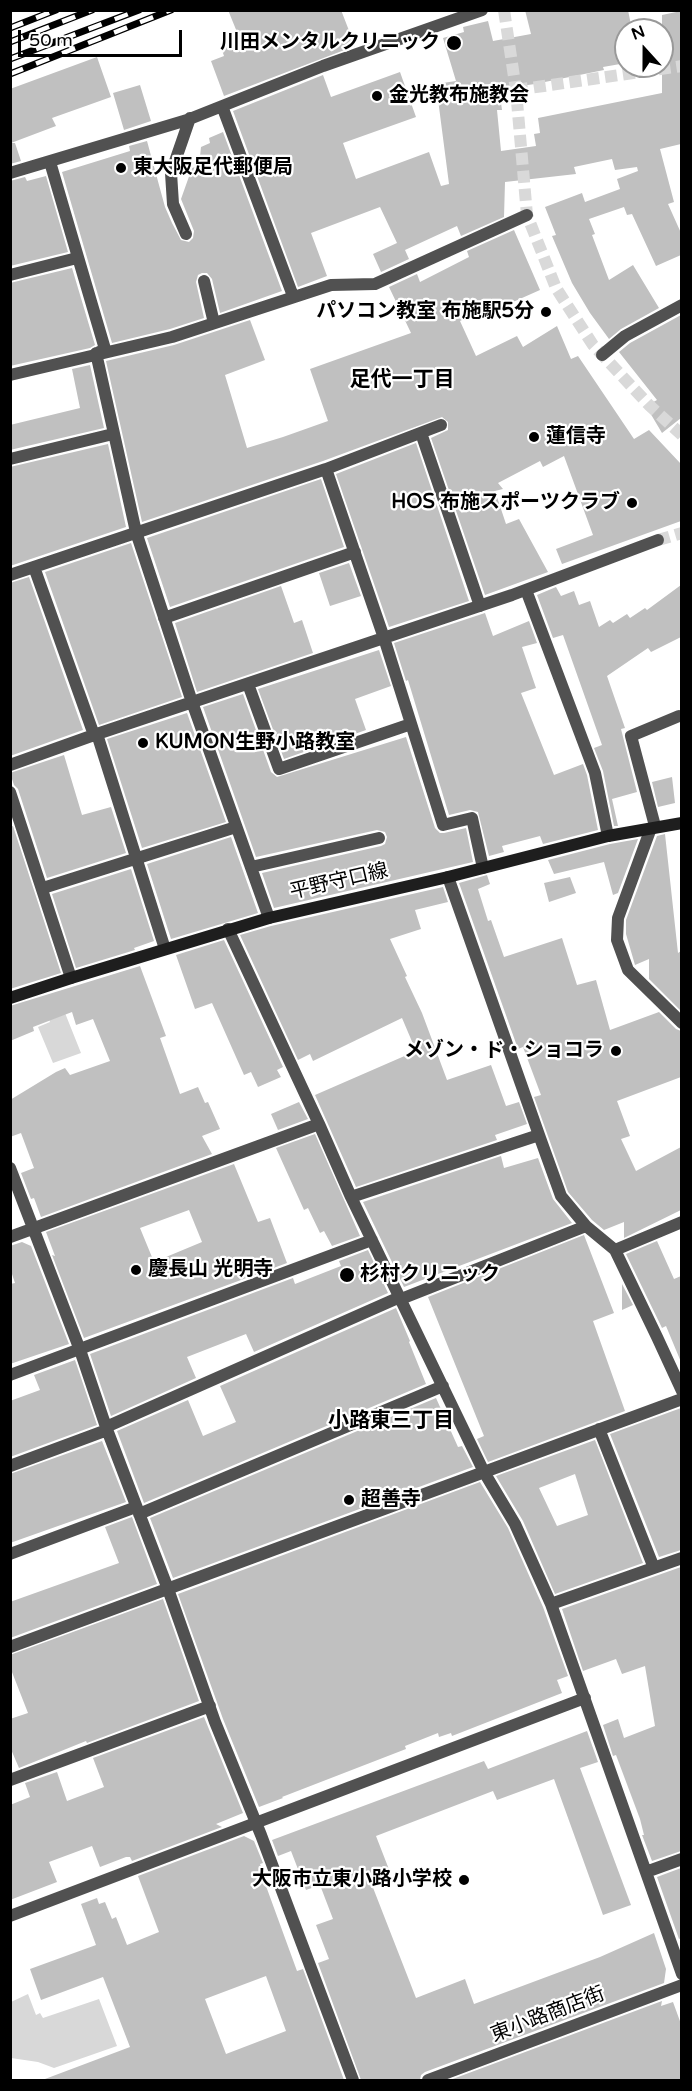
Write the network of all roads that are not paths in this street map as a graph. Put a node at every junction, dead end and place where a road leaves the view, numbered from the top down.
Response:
1 (482, 10) edge
2 (222, 106) junction
3 (190, 118) junction
4 (50, 162) junction
5 (10, 173) edge
6 (527, 215) dead end
7 (186, 234) dead end
8 (78, 258) junction
9 (10, 275) edge
10 (204, 281) dead end
11 (293, 296) junction
12 (681, 305) edge
13 (214, 323) junction
14 (96, 353) junction
15 (602, 355) dead end
16 (10, 375) edge
17 (441, 425) dead end
18 (421, 433) junction
19 (113, 434) junction
20 (10, 459) edge
21 (326, 469) junction
22 (136, 532) junction
23 (658, 540) tunnel mouth
24 (355, 552) junction
25 (34, 567) junction
26 (10, 575) edge
27 (526, 590) junction
28 (480, 606) junction
29 (165, 618) junction
30 (384, 638) junction
31 (248, 684) junction
32 (192, 702) junction
33 (680, 716) dead end
34 (411, 724) junction
35 (96, 734) junction
36 (10, 765) edge
37 (10, 792) edge
38 (681, 823) edge
39 (236, 827) junction
40 (653, 827) junction
41 (608, 836) junction
42 (379, 838) dead end
43 (137, 859) junction
44 (251, 867) junction
45 (483, 868) junction
46 (448, 877) junction
47 (43, 888) junction
48 (268, 918) junction
49 (228, 929) junction
50 (165, 949) junction
51 (71, 978) junction
52 (10, 998) edge
53 (681, 1023) edge
54 (319, 1124) junction
55 (539, 1135) junction
56 (10, 1168) edge
57 (351, 1197) junction
58 (681, 1222) edge
59 (586, 1226) junction
60 (35, 1228) junction
61 (10, 1237) edge
62 (372, 1240) junction
63 (615, 1250) junction
64 (400, 1298) junction
65 (80, 1350) junction
66 (10, 1376) edge
67 (443, 1386) junction
68 (681, 1391) edge
69 (681, 1399) edge
70 (106, 1428) junction
71 (599, 1429) junction
72 (10, 1466) edge
73 (484, 1472) junction
74 (138, 1510) junction
75 (10, 1554) edge
76 (681, 1558) edge
77 (654, 1568) junction
78 (168, 1589) junction
79 (551, 1604) junction
80 (10, 1647) edge
81 (585, 1698) junction
82 (210, 1706) junction
83 (10, 1780) edge
84 (255, 1823) junction
85 (681, 1859) edge
86 (646, 1872) junction
87 (10, 1916) edge
88 (681, 1974) edge
89 (681, 1985) edge
90 (353, 2080) edge
91 (428, 2080) edge

1 - 2 street
2 - 3 street
2 - 11 street
3 - 4 street
3 - 7 street
4 - 5 street
4 - 8 street
6 - 11 street
8 - 9 street
8 - 14 street
10 - 13 street
11 - 13 street
12 - 15 street
13 - 14 street
14 - 16 street
14 - 19 street
17 - 18 street
18 - 21 street
18 - 28 street
19 - 20 street
19 - 22 street
21 - 22 street
21 - 24 street
22 - 25 street
22 - 29 street
23 - 27 street
24 - 29 street
24 - 30 street
25 - 26 street
25 - 35 street
27 - 28 street
27 - 41 street
28 - 30 street
29 - 32 street
30 - 31 street
30 - 34 street
31 - 32 street
31 - 34 street
32 - 35 street
32 - 39 street
33 - 40 street
34 - 45 street
35 - 36 street
35 - 43 street
37 - 47 street
38 - 40 main road, 平野守口線
39 - 43 street
39 - 44 street
40 - 41 main road, 平野守口線
40 - 53 street
41 - 45 main road, 平野守口線
42 - 44 street
43 - 47 street
43 - 50 street
44 - 48 street
45 - 46 main road, 平野守口線
46 - 48 main road, 平野守口線
46 - 55 street
47 - 51 street
48 - 49 main road, 平野守口線
49 - 50 main road, 平野守口線
49 - 54 street
50 - 51 main road, 平野守口線
51 - 52 main road, 平野守口線
54 - 57 street
54 - 60 street
55 - 57 street
55 - 59 street
56 - 60 street
57 - 62 street
58 - 63 street
59 - 63 street
59 - 64 street
60 - 61 street
60 - 65 street
62 - 64 street
62 - 65 street
63 - 68 street
64 - 67 street
64 - 70 street
65 - 66 street
65 - 70 street
67 - 73 street
67 - 74 street
69 - 71 street
70 - 72 street
70 - 74 street
71 - 73 street
71 - 77 street
73 - 78 street
73 - 79 street
74 - 75 street
74 - 78 street
76 - 77 street
77 - 79 street
78 - 80 street
78 - 82 street
79 - 81 street
81 - 84 street
81 - 86 street
82 - 83 street
82 - 84 street
84 - 87 street
84 - 90 street
85 - 86 street
86 - 88 street
89 - 91 street, 東小路商店街

